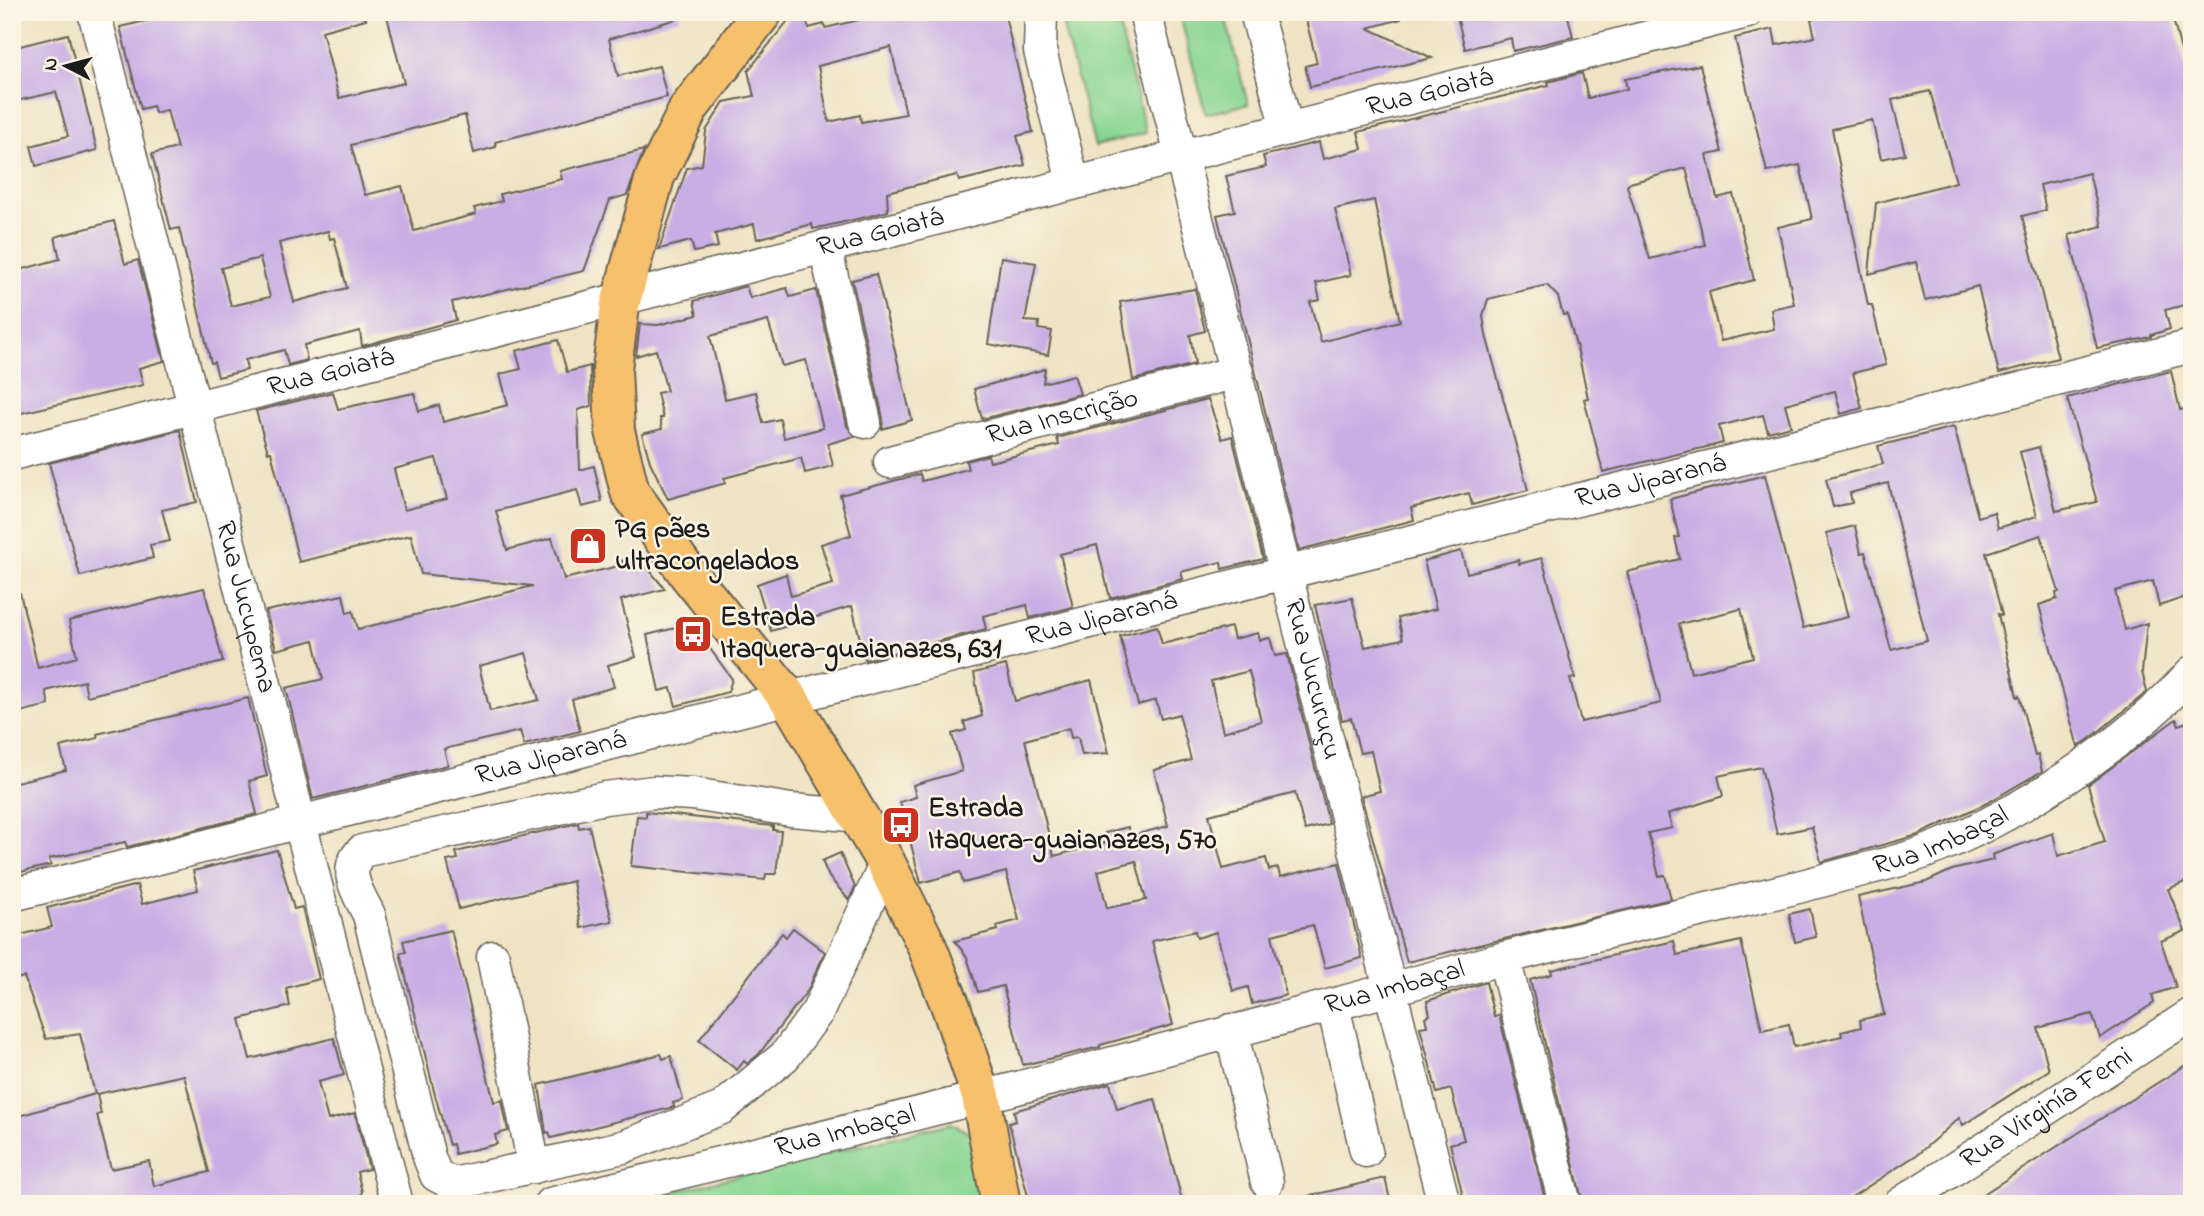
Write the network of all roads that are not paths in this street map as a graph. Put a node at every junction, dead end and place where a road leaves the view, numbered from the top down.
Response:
1 (94, 12) edge
2 (763, 12) edge
3 (1041, 12) edge
4 (1145, 12) edge
5 (1256, 12) edge
6 (1747, 12) edge
7 (1287, 129) junction
8 (1182, 154) junction
9 (1073, 182) junction
10 (825, 246) junction
11 (622, 298) junction
12 (2192, 346) edge
13 (1237, 372) junction
14 (194, 408) junction
15 (865, 422) dead end
16 (12, 454) edge
17 (890, 462) dead end
18 (1287, 571) junction
19 (2192, 671) edge
20 (790, 700) junction
21 (861, 816) junction
22 (301, 822) junction
23 (886, 863) junction
24 (12, 895) edge
25 (494, 957) dead end
26 (1504, 958) junction
27 (1392, 990) junction
28 (1333, 1005) junction
29 (2192, 1014) edge
30 (1231, 1030) junction
31 (981, 1096) junction
32 (1366, 1151) dead end
33 (534, 1167) junction
34 (1267, 1182) dead end
35 (397, 1204) edge
36 (550, 1204) edge
37 (1001, 1204) edge
38 (1444, 1204) edge
39 (1564, 1204) edge
40 (1900, 1204) edge

1 - 14 street, Rua Jucupema
2 - 11 main road
3 - 9 street
4 - 8 street, Rua Jucuruçu
5 - 7 street
6 - 7 street, Rua Goiatá
7 - 8 street, Rua Goiatá
8 - 9 street, Rua Goiatá
8 - 13 street, Rua Jucuruçu
9 - 10 street, Rua Goiatá
10 - 11 street, Rua Goiatá
10 - 15 street
11 - 14 street, Rua Goiatá
11 - 20 main road
12 - 18 street, Rua Jiparaná
13 - 17 street, Rua Inscrição
13 - 18 street, Rua Jucuruçu
14 - 16 street, Rua Goiatá
14 - 22 street, Rua Jucupema
18 - 20 street, Rua Jiparaná
18 - 27 street, Rua Jucuruçu
19 - 26 street, Rua Imbaçal
20 - 21 main road
20 - 22 street, Rua Jiparaná
21 - 23 main road
21 - 33 street
22 - 24 street, Rua Jiparaná
22 - 35 street, Rua Jucupema
23 - 31 main road
23 - 33 street
25 - 33 street
26 - 27 street, Rua Imbaçal
26 - 39 street
27 - 28 street, Rua Imbaçal
27 - 38 street, Rua Jucuruçu
28 - 30 street, Rua Imbaçal
28 - 32 street
29 - 40 street, Rua Virginía Ferni
30 - 31 street, Rua Imbaçal
30 - 34 street
31 - 36 street, Rua Imbaçal
31 - 37 main road

